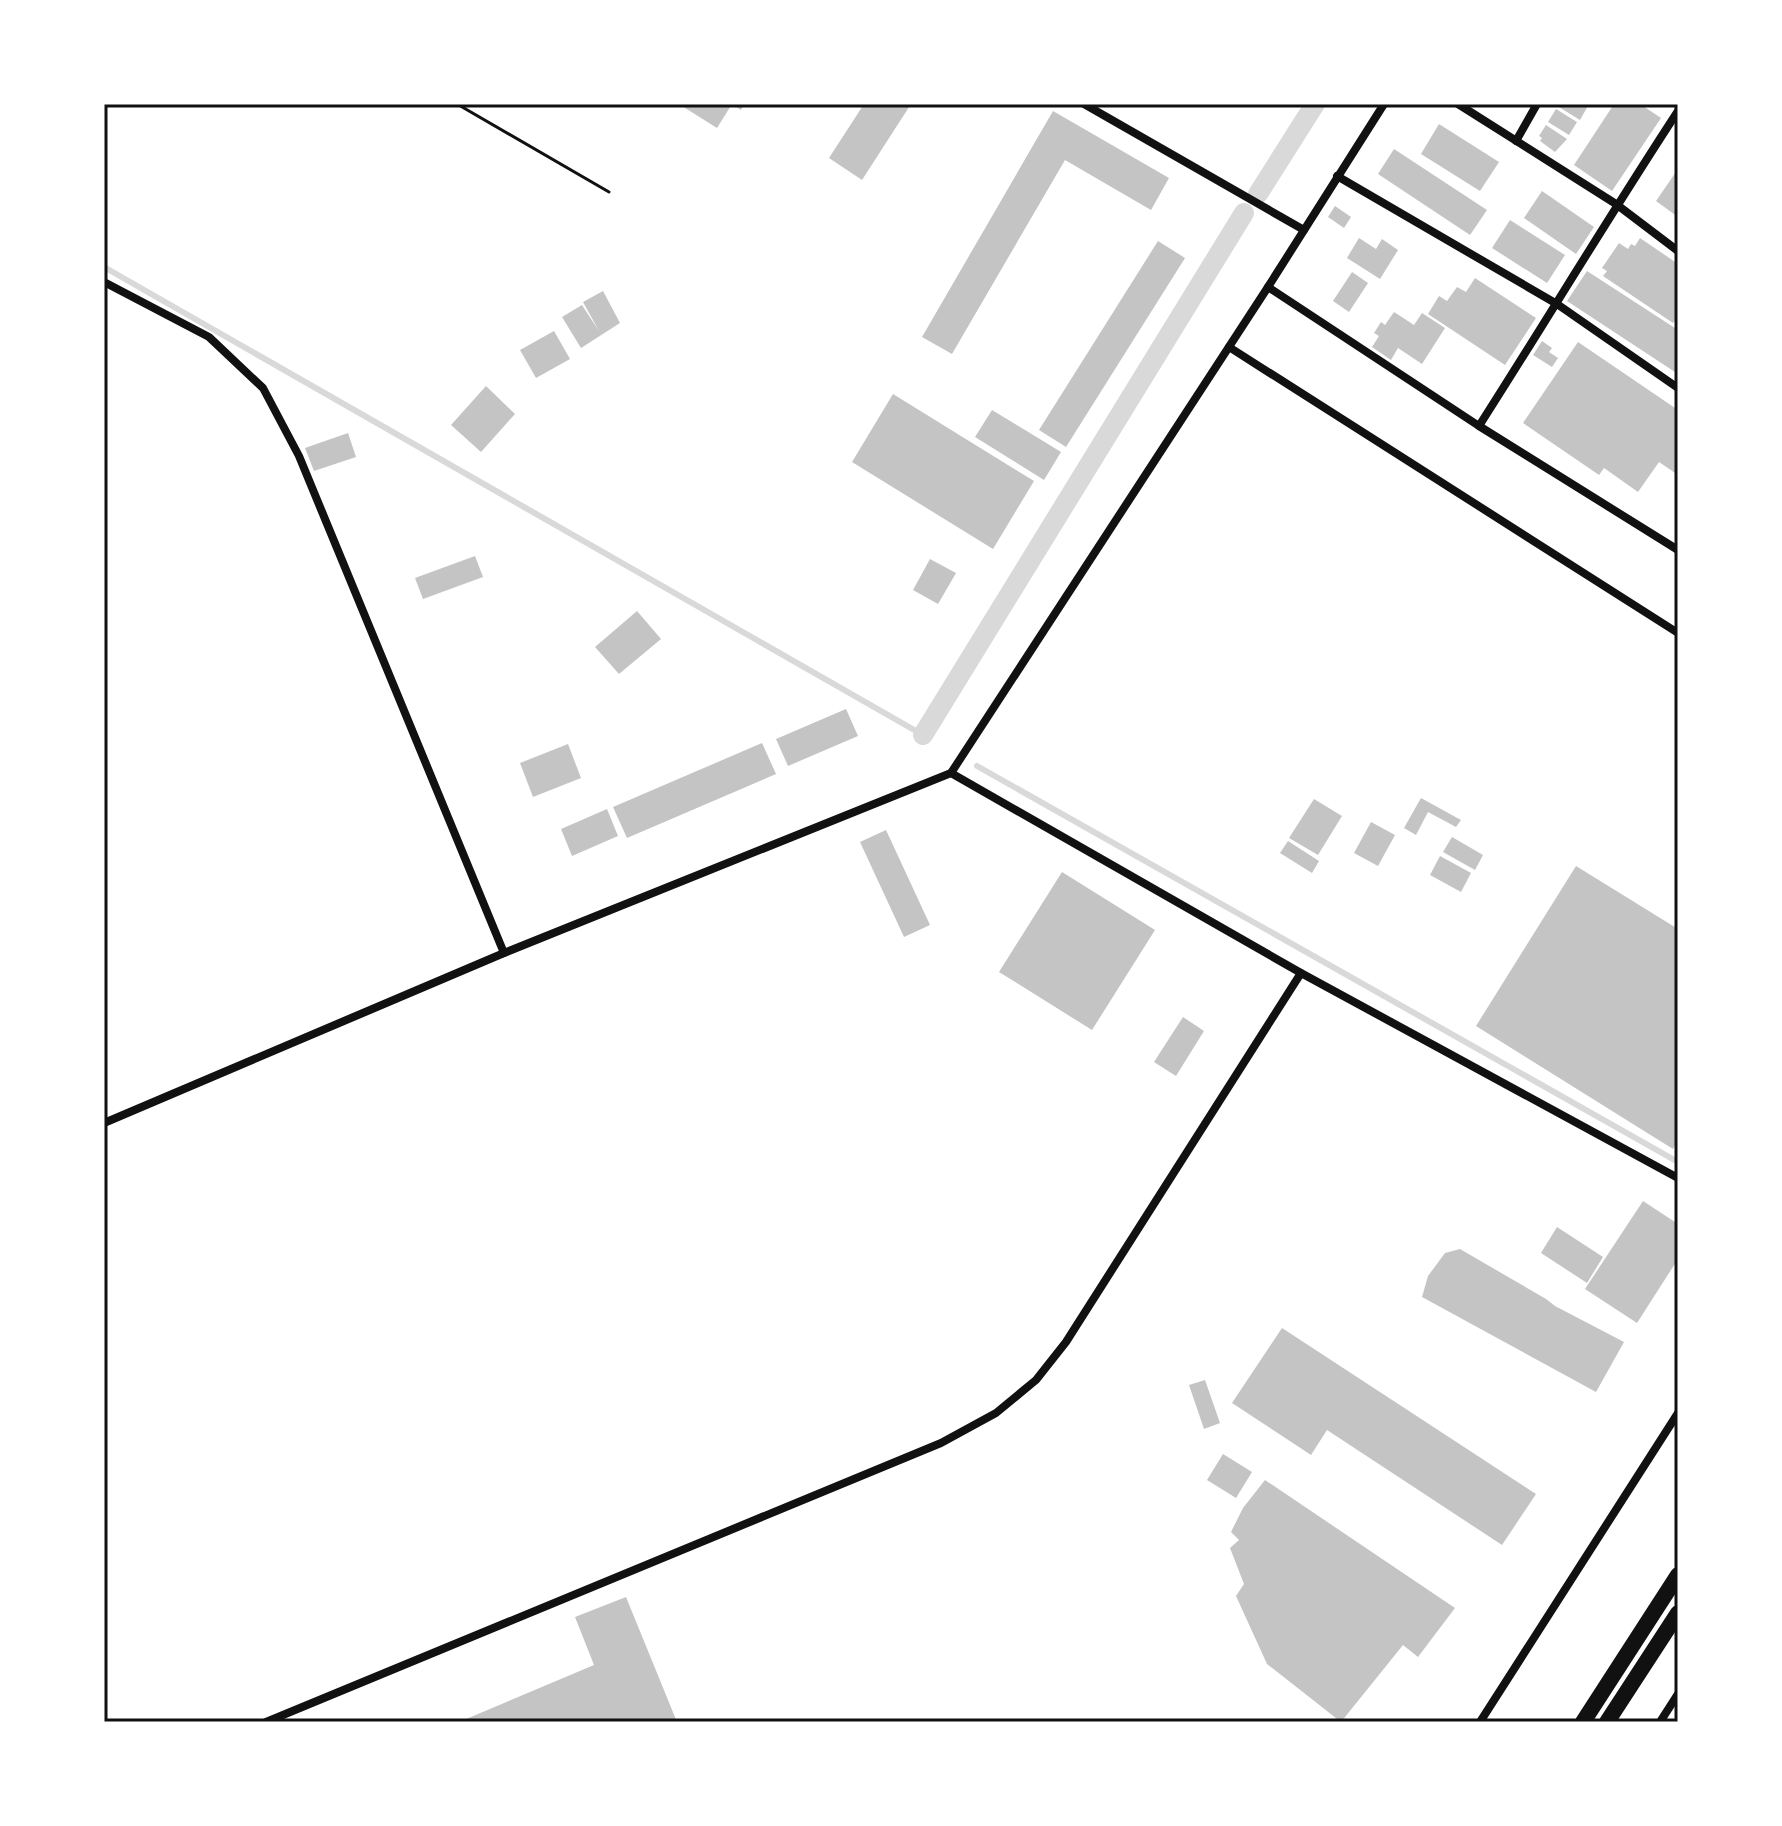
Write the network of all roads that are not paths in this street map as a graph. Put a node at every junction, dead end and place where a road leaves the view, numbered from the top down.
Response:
1 (1084, 104) edge
2 (1384, 104) edge
3 (1458, 104) edge
4 (1537, 104) edge
5 (1678, 111) edge
6 (1516, 141) junction
7 (1337, 176) junction
8 (1616, 204) junction
9 (1304, 230) junction
10 (1678, 251) edge
11 (104, 282) edge
12 (1268, 287) junction
13 (1557, 304) junction
14 (1229, 347) junction
15 (1678, 388) edge
16 (1479, 426) junction
17 (1678, 550) edge
18 (1678, 633) edge
19 (951, 773) junction
20 (504, 953) junction
21 (1301, 973) junction
22 (104, 1123) edge
23 (1678, 1178) edge
24 (1678, 1413) edge
25 (1678, 1575) edge
26 (1678, 1613) edge
27 (1678, 1694) edge
28 (266, 1722) edge
29 (1480, 1722) edge
30 (1583, 1722) edge
31 (1607, 1722) edge
32 (1660, 1722) edge

1 - 9 street
2 - 7 street
3 - 6 street
4 - 6 street
5 - 8 street
6 - 8 street
7 - 9 street
7 - 13 street
8 - 10 street
8 - 13 street
9 - 12 street
11 - 20 street
12 - 14 street
12 - 16 street
13 - 15 street
13 - 16 street
14 - 18 street
14 - 19 street
16 - 17 street
19 - 20 street
19 - 21 street
20 - 22 street
21 - 23 street
21 - 28 street
24 - 29 street
25 - 30 main road
26 - 31 main road
27 - 32 street

